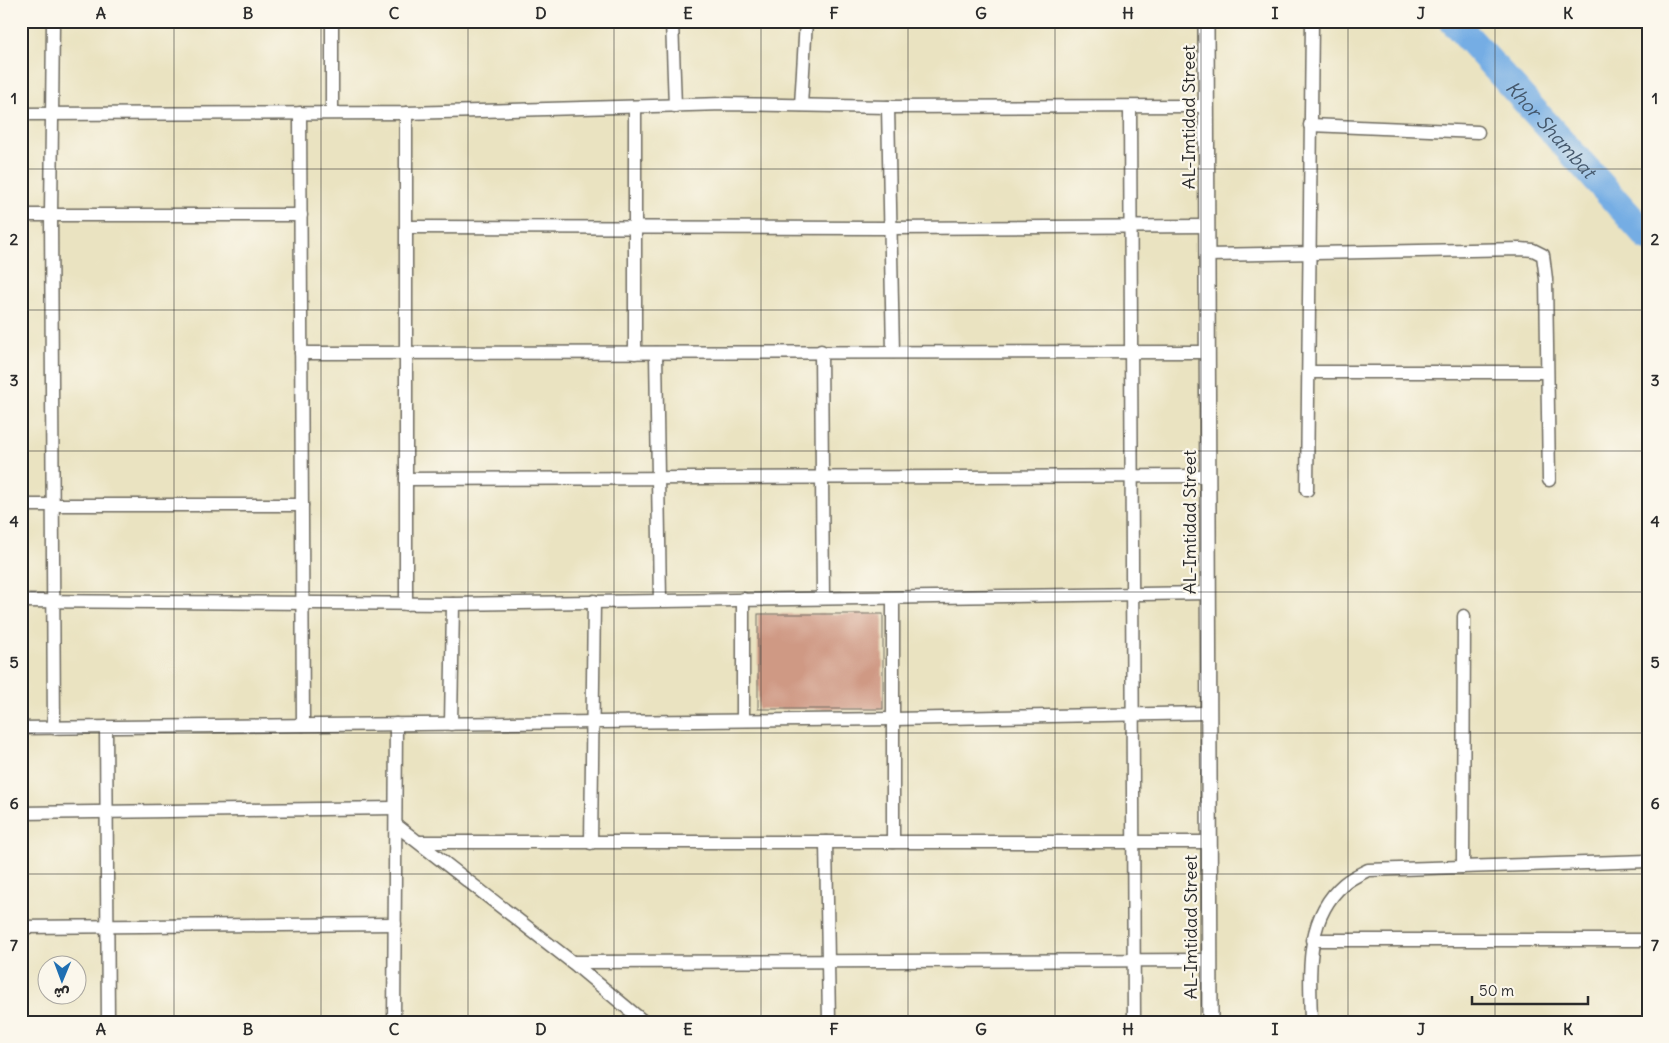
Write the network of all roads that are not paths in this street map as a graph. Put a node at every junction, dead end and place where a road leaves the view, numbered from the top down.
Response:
1 (53, 21) edge
2 (332, 21) edge
3 (672, 21) edge
4 (806, 21) edge
5 (1206, 21) edge
6 (1312, 21) edge
7 (801, 105) junction
8 (675, 106) junction
9 (1130, 106) junction
10 (1207, 106) junction
11 (635, 107) junction
12 (888, 107) junction
13 (332, 112) junction
14 (300, 113) junction
15 (406, 113) junction
16 (21, 114) edge
17 (52, 114) junction
18 (1310, 125) junction
19 (1478, 132) dead end
20 (21, 215) edge
21 (51, 215) junction
22 (301, 215) junction
23 (1207, 226) junction
24 (406, 227) junction
25 (1130, 227) junction
26 (635, 228) junction
27 (890, 228) junction
28 (1207, 255) junction
29 (1308, 255) junction
30 (821, 351) junction
31 (893, 352) junction
32 (1130, 352) junction
33 (1207, 352) junction
34 (301, 353) junction
35 (406, 353) junction
36 (635, 353) junction
37 (656, 353) junction
38 (1309, 372) junction
39 (1546, 372) junction
40 (1133, 476) junction
41 (1208, 476) junction
42 (657, 477) junction
43 (822, 477) junction
44 (406, 479) junction
45 (1549, 480) dead end
46 (1307, 490) dead end
47 (21, 505) edge
48 (53, 505) junction
49 (302, 505) junction
50 (1208, 593) junction
51 (1133, 594) junction
52 (824, 598) junction
53 (743, 599) junction
54 (893, 599) junction
55 (660, 600) junction
56 (21, 601) edge
57 (53, 601) junction
58 (594, 601) junction
59 (302, 602) junction
60 (406, 604) junction
61 (453, 604) junction
62 (1464, 616) dead end
63 (1208, 713) junction
64 (1132, 715) junction
65 (893, 719) junction
66 (743, 720) junction
67 (593, 722) junction
68 (396, 724) junction
69 (452, 724) junction
70 (303, 725) junction
71 (106, 727) junction
72 (21, 728) edge
73 (54, 728) junction
74 (395, 808) junction
75 (21, 812) edge
76 (106, 812) junction
77 (396, 825) junction
78 (1132, 841) junction
79 (420, 842) junction
80 (826, 842) junction
81 (893, 842) junction
82 (1209, 842) junction
83 (591, 843) junction
84 (1648, 861) edge
85 (1463, 867) junction
86 (395, 924) junction
87 (107, 926) junction
88 (21, 927) edge
89 (1312, 940) junction
90 (1648, 940) edge
91 (1210, 960) junction
92 (828, 961) junction
93 (1134, 961) junction
94 (572, 962) junction
95 (108, 1022) edge
96 (394, 1022) edge
97 (644, 1022) edge
98 (829, 1022) edge
99 (1134, 1022) edge
100 (1210, 1022) edge
101 (1311, 1022) edge

1 - 17 street
2 - 13 street
3 - 8 street
4 - 7 street
5 - 10 street, AL-Imtidad Street
6 - 18 street
7 - 8 street
7 - 12 street
8 - 11 street
9 - 10 street
9 - 12 street
9 - 25 street
10 - 23 street, AL-Imtidad Street
11 - 15 street
11 - 26 street
12 - 27 street
13 - 14 street
13 - 15 street
14 - 17 street
14 - 22 street
15 - 24 street
16 - 17 street
17 - 21 street
18 - 19 street
18 - 29 street
20 - 21 street
21 - 22 street
21 - 48 street
22 - 34 street
23 - 25 street
23 - 28 street, AL-Imtidad Street
24 - 26 street
24 - 35 street
25 - 27 street
25 - 32 street
26 - 27 street
26 - 36 street
27 - 31 street
28 - 29 street
28 - 33 street, AL-Imtidad Street
29 - 38 street
29 - 39 street
30 - 31 street
30 - 37 street
30 - 43 street
31 - 32 street
32 - 33 street
32 - 40 street
33 - 41 street, AL-Imtidad Street
34 - 35 street
34 - 49 street
35 - 36 street
35 - 44 street
36 - 37 street
37 - 42 street
38 - 39 street
38 - 46 street
39 - 45 street
40 - 41 street
40 - 43 street
40 - 51 street
41 - 50 street, AL-Imtidad Street
42 - 43 street
42 - 44 street
42 - 55 street
43 - 52 street
44 - 60 street
47 - 48 street
48 - 49 street
48 - 57 street
49 - 59 street
50 - 51 street
50 - 63 street, AL-Imtidad Street
51 - 54 street
51 - 64 street
52 - 53 street
52 - 54 street
53 - 55 street
53 - 66 street
54 - 65 street
55 - 58 street
56 - 57 street
57 - 59 street
57 - 73 street
58 - 61 street
58 - 67 street
59 - 60 street
59 - 70 street
60 - 61 street
61 - 69 street
62 - 85 street
63 - 64 street
63 - 82 street, AL-Imtidad Street
64 - 65 street
64 - 78 street
65 - 66 street
65 - 81 street
66 - 67 street
67 - 69 street
67 - 83 street
68 - 69 street
68 - 70 street
68 - 74 street
70 - 71 street
71 - 73 street
71 - 76 street
72 - 73 street
74 - 76 street
74 - 77 street
75 - 76 street
76 - 87 street
77 - 79 street
77 - 86 street
78 - 81 street
78 - 82 street
78 - 93 street
79 - 83 street
79 - 94 street
80 - 81 street
80 - 83 street
80 - 92 street
82 - 91 street, AL-Imtidad Street
84 - 85 street
85 - 89 street
86 - 87 street
86 - 96 street
87 - 88 street
87 - 95 street
89 - 90 street
89 - 101 street
91 - 93 street
91 - 100 street, AL-Imtidad Street
92 - 93 street
92 - 94 street
92 - 98 street
93 - 99 street
94 - 97 street

